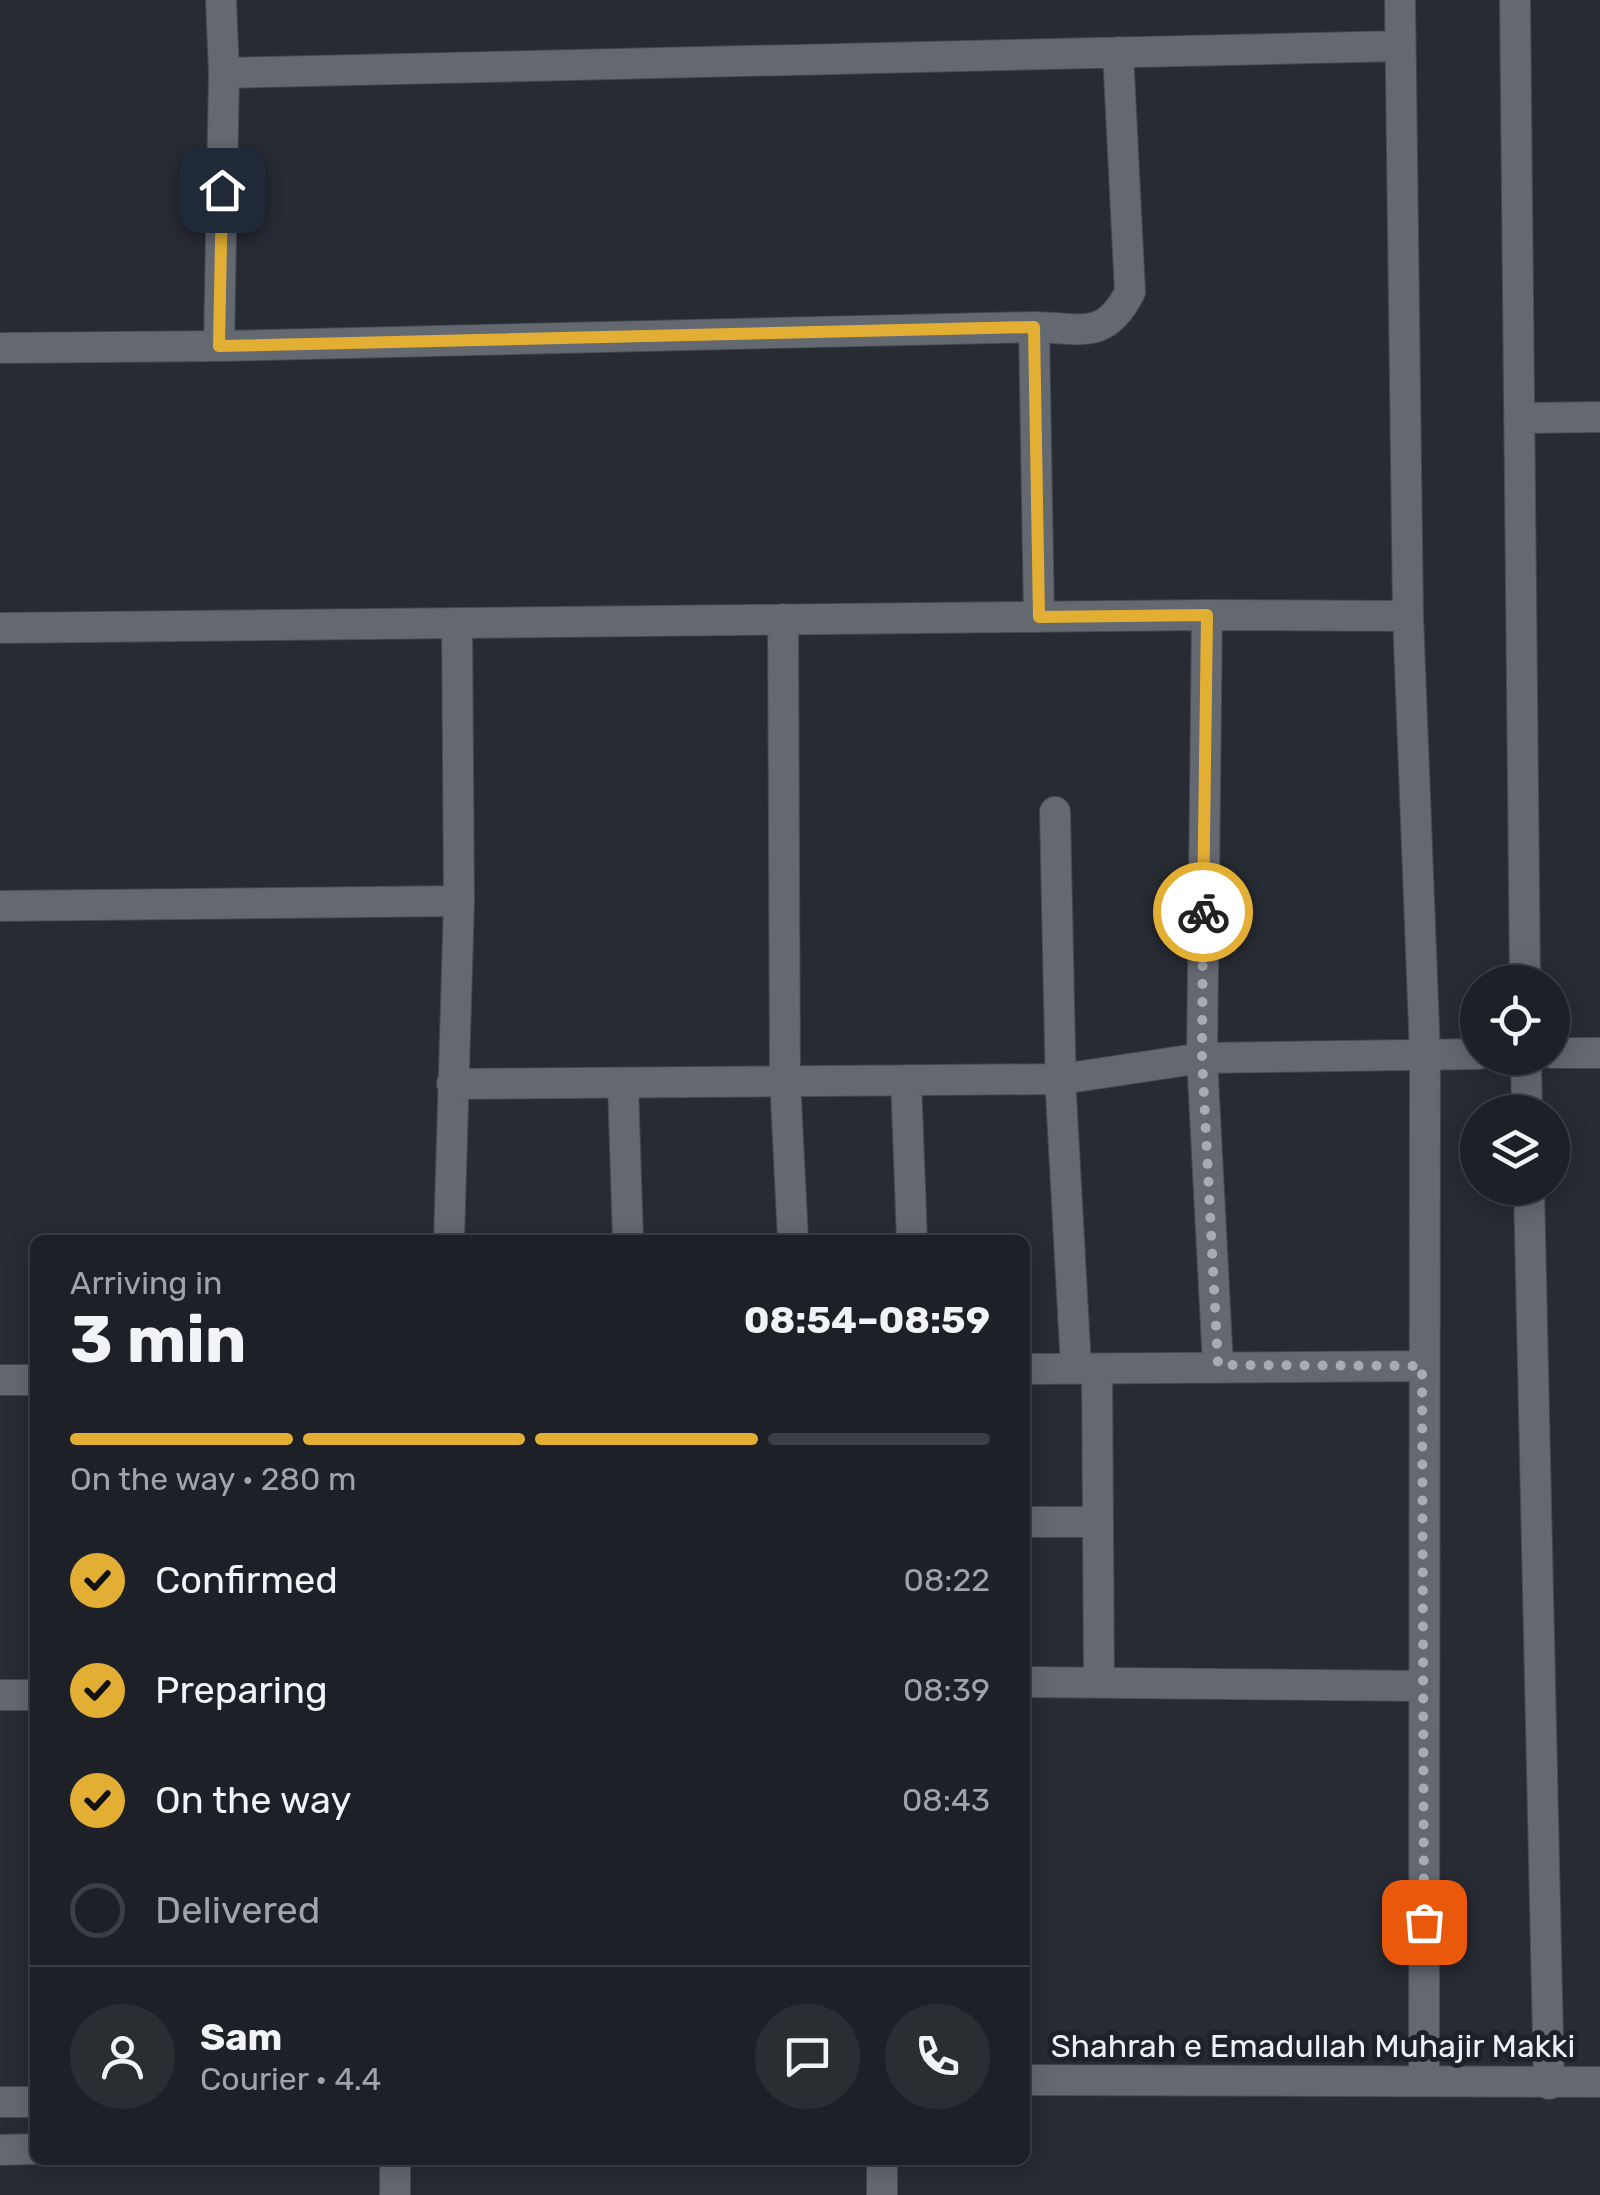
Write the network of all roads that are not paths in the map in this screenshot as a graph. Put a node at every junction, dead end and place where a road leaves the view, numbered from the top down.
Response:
1 (222, 0) edge
2 (1400, 0) edge
3 (1515, 0) edge
4 (1400, 46) junction
5 (1118, 52) junction
6 (224, 73) junction
7 (1034, 327) junction
8 (219, 346) junction
9 (0, 348) edge
10 (1600, 417) edge
11 (1518, 418) junction
12 (1207, 615) junction
13 (1408, 616) junction
14 (1039, 617) junction
15 (783, 619) junction
16 (457, 623) junction
17 (0, 628) edge
18 (1055, 812) dead end
19 (459, 901) junction
20 (0, 906) edge
21 (1525, 965) edge
22 (1570, 1053) edge
23 (1600, 1053) edge
24 (1424, 1054) junction
25 (1460, 1054) edge
26 (1202, 1058) junction
27 (784, 1079) junction
28 (1062, 1079) junction
29 (906, 1080) junction
30 (452, 1084) junction
31 (623, 1085) junction
32 (1529, 1205) edge
33 (449, 1235) edge
34 (628, 1235) edge
35 (793, 1235) edge
36 (912, 1235) edge
37 (1218, 1365) junction
38 (1422, 1366) junction
39 (1087, 1368) junction
40 (1030, 1369) edge
41 (0, 1380) edge
42 (30, 1380) edge
43 (1030, 1522) edge
44 (1098, 1522) junction
45 (1030, 1682) edge
46 (1100, 1682) junction
47 (1424, 1686) junction
48 (30, 1694) edge
49 (0, 1695) edge
50 (1424, 2079) junction
51 (1030, 2080) edge
52 (1600, 2082) edge
53 (1550, 2084) junction
54 (0, 2102) edge
55 (30, 2102) edge
56 (30, 2148) edge
57 (0, 2150) edge
58 (395, 2165) edge
59 (882, 2165) edge
60 (395, 2195) edge
61 (882, 2195) edge

1 - 6 street
2 - 4 street
3 - 11 street
4 - 5 street
4 - 13 street
5 - 6 street
5 - 7 street
6 - 8 street
7 - 8 street
7 - 14 street
8 - 9 street
10 - 11 street
11 - 21 street
12 - 13 street
12 - 14 street
12 - 26 street
13 - 24 street
14 - 15 street
15 - 16 street
15 - 27 street
16 - 17 street
16 - 19 street
18 - 28 street
19 - 20 street
19 - 30 street
22 - 23 street
24 - 25 street
24 - 26 street
24 - 38 street
26 - 28 street
26 - 37 street
27 - 29 street
27 - 31 street
27 - 35 street
28 - 29 street
28 - 39 street
29 - 36 street
30 - 31 street
30 - 33 street
31 - 34 street
32 - 53 street
37 - 38 street
37 - 39 street
38 - 47 street
39 - 40 street
39 - 44 street
41 - 42 street
43 - 44 street
44 - 46 street
45 - 46 street
46 - 47 street
47 - 50 street
48 - 49 street
50 - 51 street, Shahrah e Emadullah Muhajir Makki
50 - 53 street, Shahrah e Emadullah Muhajir Makki
52 - 53 street, Shahrah e Emadullah Muhajir Makki
54 - 55 street
56 - 57 street
58 - 60 street
59 - 61 street

